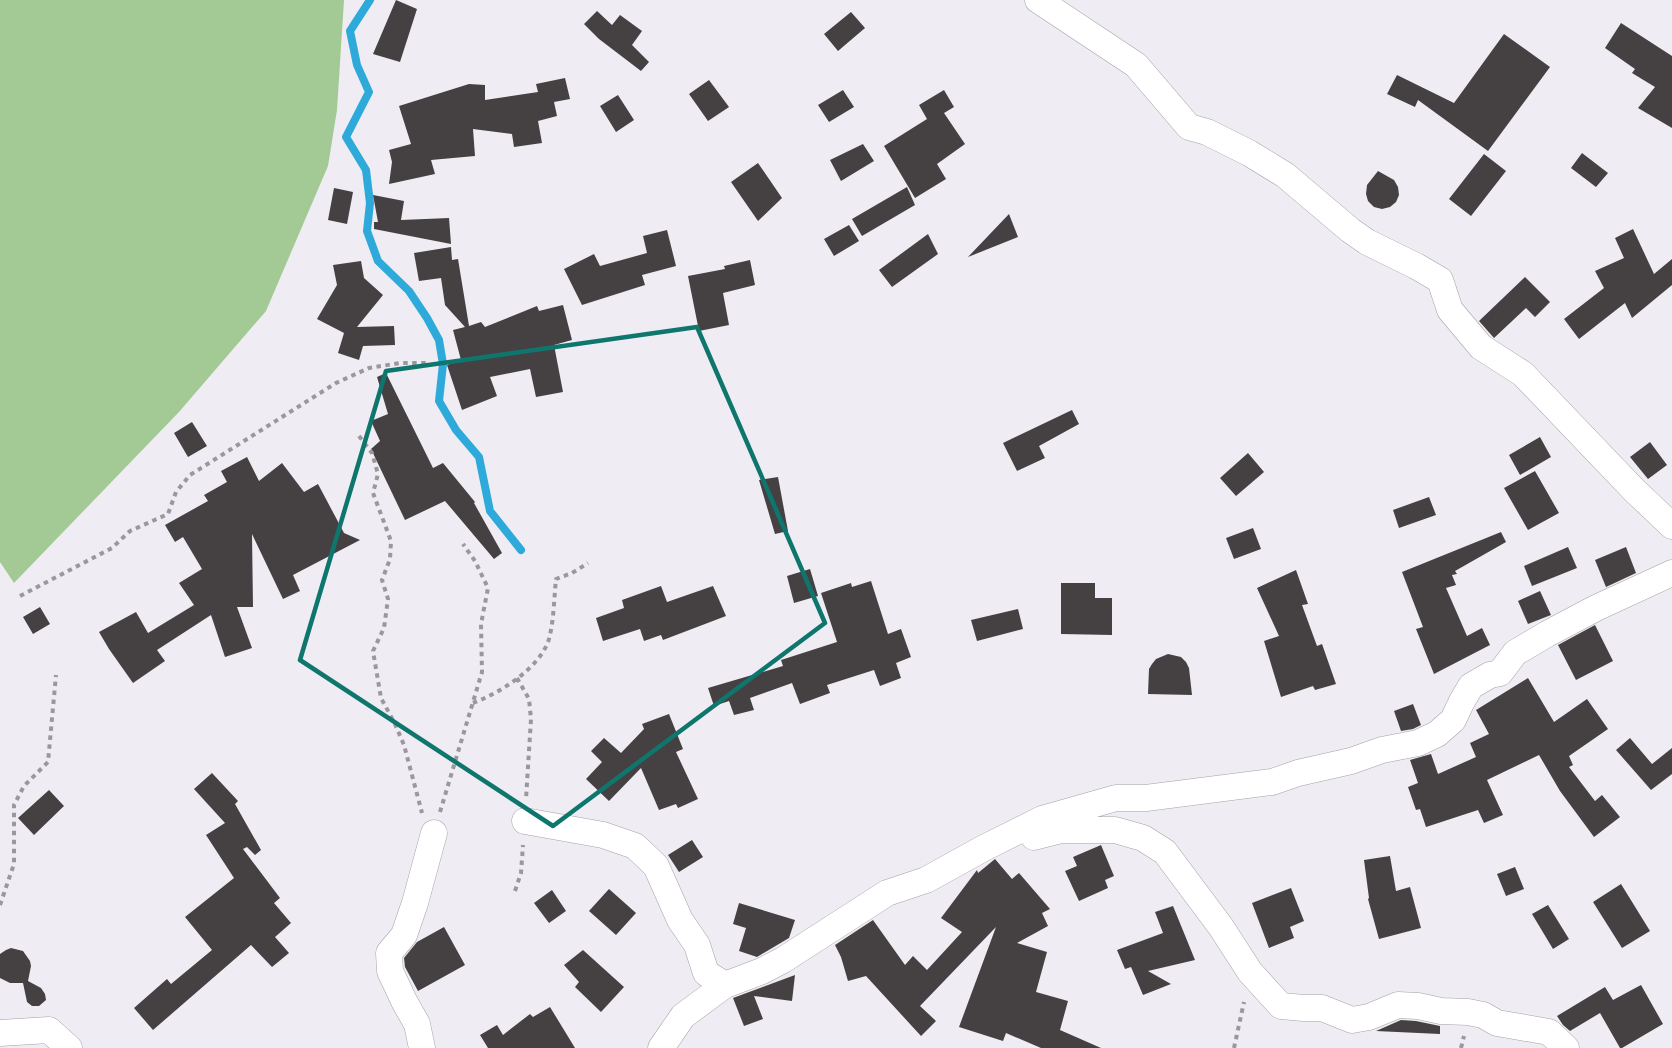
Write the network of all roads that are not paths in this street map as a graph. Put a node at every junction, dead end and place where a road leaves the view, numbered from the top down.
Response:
1 (1038, 0) edge
2 (1672, 526) edge
3 (1672, 573) edge
4 (525, 822) road end
5 (432, 839) road end
6 (984, 848) junction
7 (725, 986) junction
8 (0, 1033) edge
9 (69, 1048) edge
10 (422, 1048) edge
11 (661, 1048) edge
12 (1566, 1048) edge

1 - 2 street
3 - 6 street
4 - 7 street
5 - 10 street
6 - 7 street
6 - 12 street
7 - 11 street
8 - 9 street

